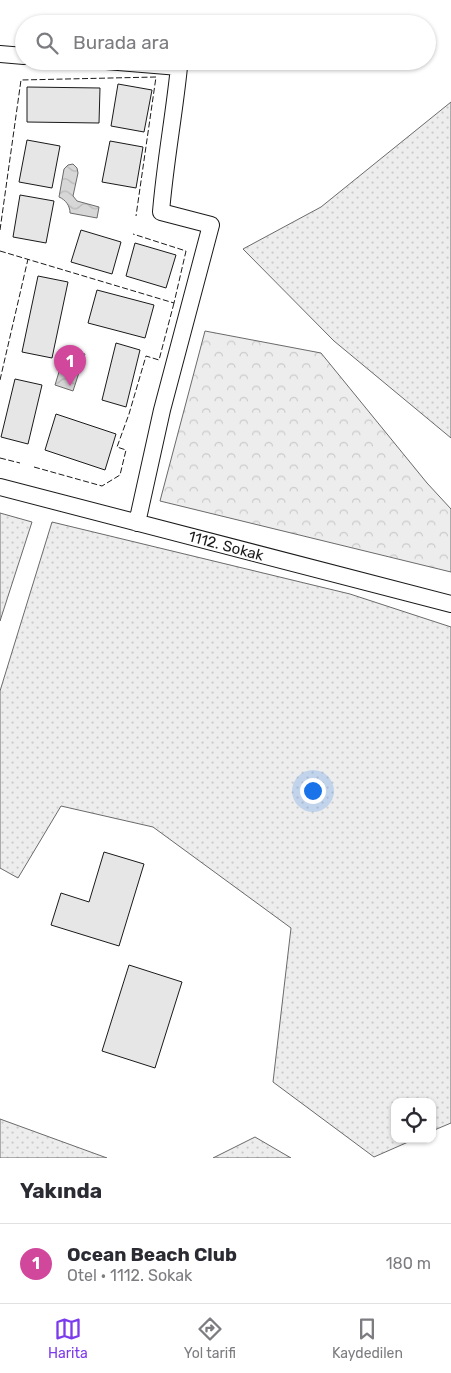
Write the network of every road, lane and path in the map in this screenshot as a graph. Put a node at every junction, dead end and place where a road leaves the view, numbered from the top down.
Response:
1 (0, 54) edge
2 (15, 55) edge
3 (179, 70) edge
4 (0, 487) edge
5 (137, 523) junction
6 (451, 604) edge

1 - 2 street
3 - 5 street
4 - 5 street, 1112. Sokak
5 - 6 street, 1112. Sokak

